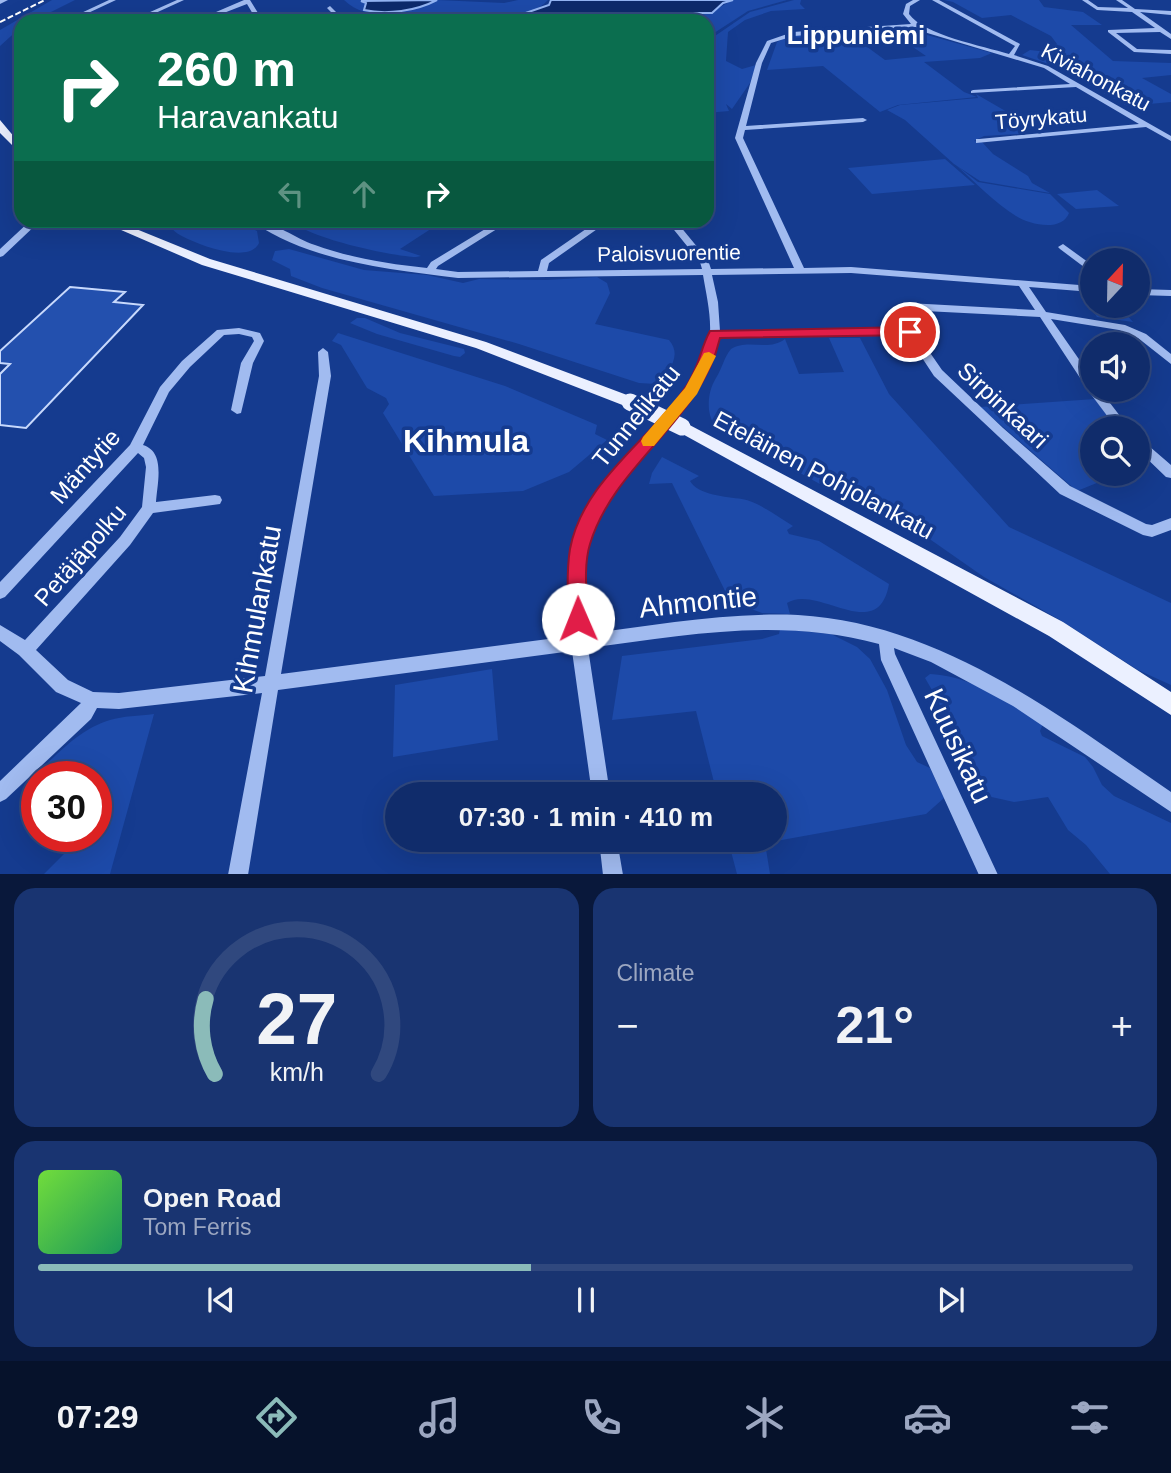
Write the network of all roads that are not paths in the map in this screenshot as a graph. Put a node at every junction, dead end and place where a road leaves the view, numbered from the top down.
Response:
1 (5, 0) edge
2 (113, 0) edge
3 (181, 0) edge
4 (917, 0) edge
5 (935, 0) edge
6 (1085, 0) edge
7 (1119, 0) edge
8 (247, 1) edge
9 (0, 2) edge
10 (330, 8) dead end
11 (1133, 10) junction
12 (1171, 13) edge
13 (82, 14) edge
14 (149, 14) edge
15 (215, 14) edge
16 (335, 14) edge
17 (917, 25) junction
18 (1161, 30) junction
19 (1171, 37) edge
20 (1171, 52) edge
21 (1011, 55) junction
22 (1079, 85) junction
23 (973, 92) dead end
24 (863, 120) dead end
25 (0, 122) edge
26 (1149, 125) junction
27 (741, 128) junction
28 (14, 135) edge
29 (1171, 139) edge
30 (979, 141) dead end
31 (14, 143) edge
32 (19, 228) edge
33 (28, 228) edge
34 (123, 228) edge
35 (141, 228) edge
36 (271, 228) edge
37 (494, 228) edge
38 (594, 228) edge
39 (677, 228) edge
40 (1063, 247) dead end
41 (1, 253) edge
42 (1080, 260) edge
43 (800, 270) junction
44 (430, 272) junction
45 (708, 272) junction
46 (542, 274) junction
47 (1023, 285) junction
48 (1080, 288) edge
49 (1150, 292) edge
50 (314, 293) junction
51 (1171, 293) edge
52 (1041, 313) junction
53 (910, 332) junction
54 (715, 334) junction
55 (323, 352) dead end
56 (1171, 360) edge
57 (1080, 370) edge
58 (1103, 402) edge
59 (237, 410) dead end
60 (1114, 416) edge
61 (135, 448) junction
62 (1150, 454) edge
63 (1171, 473) edge
64 (215, 500) dead end
65 (149, 508) junction
66 (1171, 524) edge
67 (0, 592) edge
68 (0, 632) edge
69 (886, 638) junction
70 (579, 643) junction
71 (25, 650) junction
72 (271, 683) junction
73 (93, 700) junction
74 (1171, 704) edge
75 (599, 782) edge
76 (0, 793) edge
77 (1171, 803) edge
78 (610, 852) edge
79 (238, 874) edge
80 (613, 874) edge
81 (989, 874) edge

1 - 9 street
2 - 13 street
3 - 14 street
4 - 17 street
5 - 21 street
6 - 11 street
7 - 11 street
8 - 15 street
10 - 16 street
11 - 12 street
11 - 18 street
17 - 21 street, Kiviahonkatu
17 - 27 street
18 - 19 street
18 - 20 street
21 - 22 street, Kiviahonkatu
22 - 23 street
22 - 26 street, Kiviahonkatu
24 - 27 street
25 - 28 main road
25 - 31 main road
26 - 29 street, Kiviahonkatu
26 - 30 street, Töyrykatu
27 - 43 street
32 - 41 street
33 - 41 street
34 - 50 main road, Eteläinen Pohjolankatu
35 - 50 main road, Eteläinen Pohjolankatu
36 - 44 street, Paloisvuorentie
37 - 44 street
38 - 46 street
39 - 45 street
40 - 42 street
43 - 45 street, Paloisvuorentie
43 - 47 street, Paloisvuorentie
44 - 46 street, Paloisvuorentie
45 - 46 street, Paloisvuorentie
45 - 54 street, Tunnelikatu
47 - 48 street, Paloisvuorentie
47 - 52 street
49 - 51 street
50 - 74 main road, Eteläinen Pohjolankatu, bridge
52 - 53 street
52 - 56 street
52 - 57 street
53 - 54 street
53 - 66 street, Sirpinkaari
54 - 70 street, Tunnelikatu
55 - 72 street, Kihmulankatu
58 - 60 street
59 - 61 street, Mäntytie
61 - 65 street, Petäjäpolku
61 - 67 street, Mäntytie
62 - 63 street
64 - 65 street
65 - 71 street, Petäjäpolku
68 - 71 street, Ahmontie
69 - 70 street, Ahmontie
69 - 77 street, Ahmontie
69 - 81 street, Kuusikatu
70 - 72 street, Ahmontie
70 - 75 street, Tunnelikatu
71 - 73 street, Ahmontie
72 - 73 street, Ahmontie
72 - 79 street, Kihmulankatu
73 - 76 street
78 - 80 street

